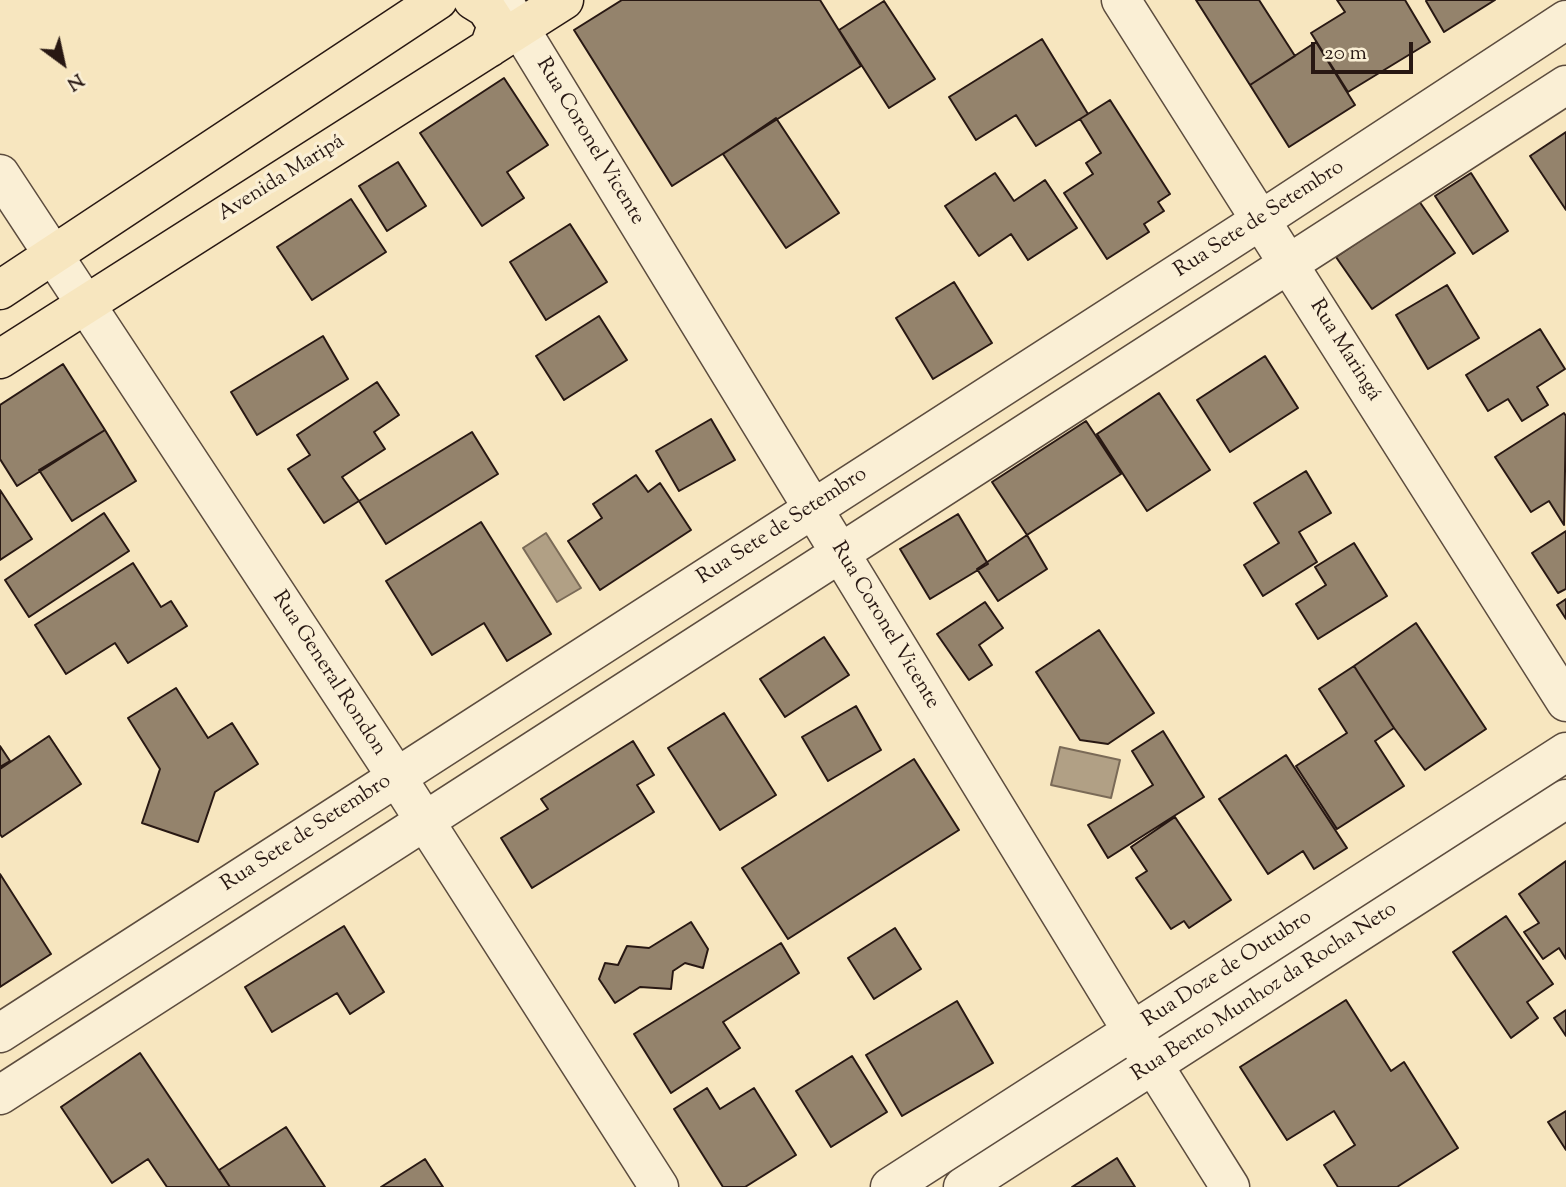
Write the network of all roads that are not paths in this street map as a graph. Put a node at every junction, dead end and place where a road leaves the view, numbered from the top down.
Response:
1 (438, 0) edge
2 (473, 0) edge
3 (1121, 0) edge
4 (523, 15) edge
5 (1566, 20) edge
6 (1566, 85) edge
7 (0, 174) edge
8 (1261, 220) junction
9 (52, 256) junction
10 (1289, 264) junction
11 (0, 290) edge
12 (85, 305) junction
13 (0, 359) edge
14 (812, 508) junction
15 (839, 553) junction
16 (1566, 702) edge
17 (1566, 752) edge
18 (396, 776) junction
19 (1566, 799) edge
20 (424, 820) junction
21 (1132, 1031) junction
22 (0, 1033) edge
23 (1153, 1065) junction
24 (0, 1095) edge
25 (659, 1187) edge
26 (890, 1187) edge
27 (963, 1187) edge
28 (1230, 1187) edge

1 - 9 main road
2 - 4 main road
3 - 8 street, Rua Maringá
4 - 12 main road, Avenida Maripá
4 - 14 street, Rua Coronel Vicente
5 - 8 street, Rua Sete de Setembro
6 - 10 street
7 - 9 street
8 - 10 street, Rua Maringá
8 - 14 street, Rua Sete de Setembro
9 - 11 main road
9 - 12 street, Rua General Rondon
10 - 15 street
10 - 16 street, Rua Maringá
12 - 13 main road, Avenida Maripá
12 - 18 street, Rua General Rondon
14 - 15 street, Rua Coronel Vicente
14 - 18 street, Rua Sete de Setembro
15 - 20 street
15 - 21 street, Rua Coronel Vicente
17 - 21 street, Rua Doze de Outubro
18 - 20 street, Rua General Rondon
18 - 22 street, Rua Sete de Setembro
19 - 23 street, Rua Bento Munhoz da Rocha Neto
20 - 24 street
20 - 25 street, Rua General Rondon
21 - 23 street, Rua Coronel Vicente
21 - 26 street, Rua Doze de Outubro
23 - 27 street, Rua Bento Munhoz da Rocha Neto
23 - 28 street, Rua Coronel Vicente

